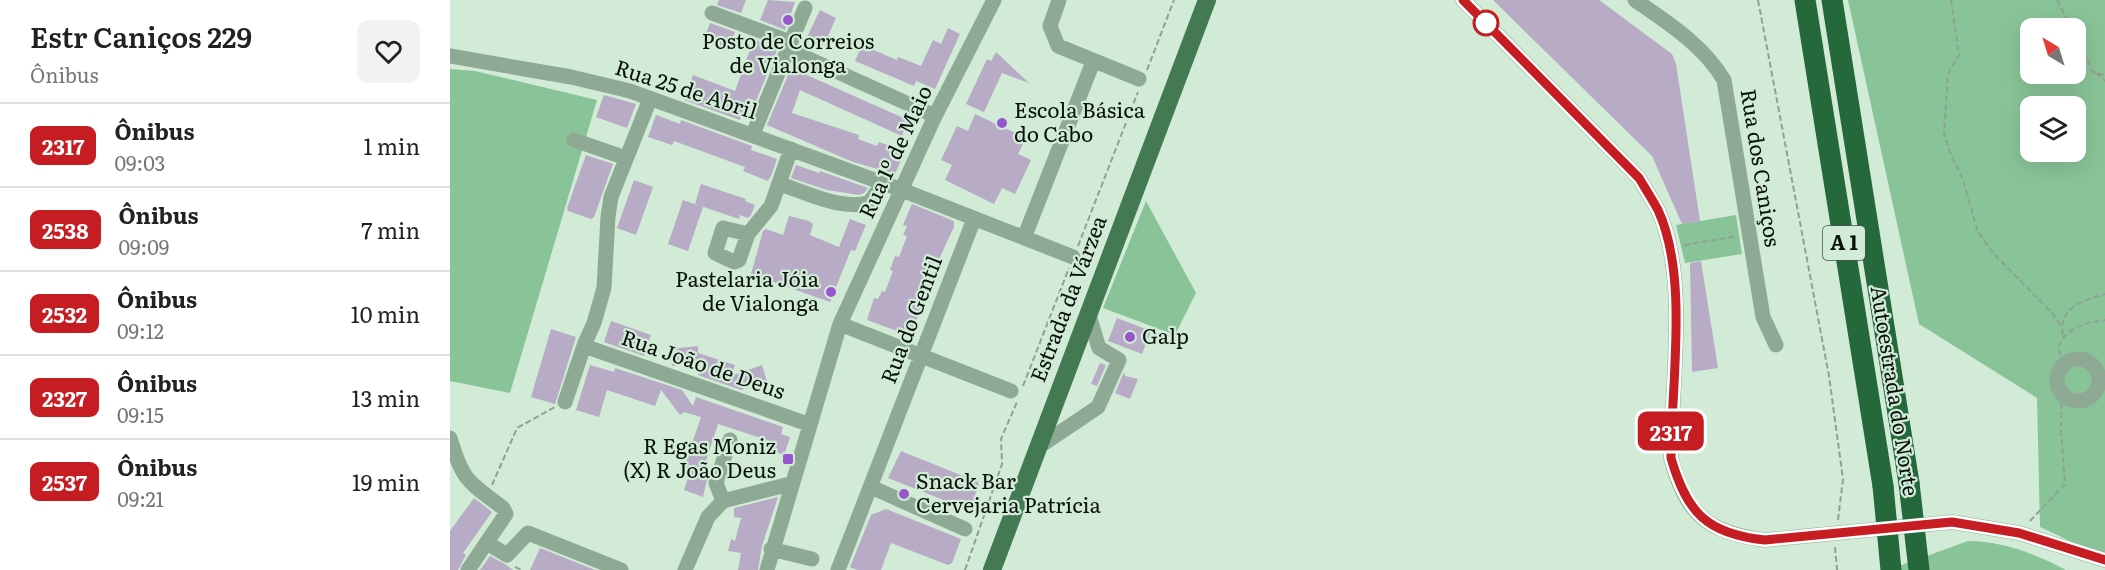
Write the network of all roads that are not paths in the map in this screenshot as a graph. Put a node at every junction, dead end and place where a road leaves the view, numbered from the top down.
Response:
1 (994, 0) edge
2 (1059, 0) edge
3 (1207, 0) edge
4 (1215, 0) edge
5 (1463, 0) edge
6 (1635, 0) edge
7 (1805, 0) edge
8 (1832, 0) edge
9 (805, 8) dead end
10 (712, 13) dead end
11 (788, 45) junction
12 (1191, 46) junction
13 (450, 56) edge
14 (1093, 62) junction
15 (1140, 83) road end
16 (650, 99) junction
17 (935, 116) junction
18 (753, 134) junction
19 (574, 140) dead end
20 (791, 149) junction
21 (627, 158) junction
22 (780, 184) junction
23 (902, 190) junction
24 (876, 193) dead end
25 (974, 219) junction
26 (748, 234) dead end
27 (1024, 238) junction
28 (1073, 257) road end
29 (1088, 312) junction
30 (840, 324) junction
31 (1776, 345) dead end
32 (584, 346) junction
33 (920, 355) junction
34 (2102, 376) edge
35 (1011, 391) dead end
36 (565, 402) road end
37 (808, 424) junction
38 (450, 438) edge
39 (730, 440) dead end
40 (1036, 448) junction
41 (790, 484) junction
42 (871, 487) junction
43 (723, 501) junction
44 (965, 529) dead end
45 (487, 543) junction
46 (771, 549) junction
47 (812, 559) dead end
48 (2105, 560) edge
49 (468, 570) edge
50 (620, 570) edge
51 (685, 570) edge
52 (767, 570) edge
53 (838, 570) edge
54 (992, 570) edge
55 (1891, 570) edge
56 (1919, 570) edge

1 - 17 street, Rua 1º de Maio
2 - 14 street
3 - 12 main road, Estrada da Várzea
4 - 12 main road, Estrada da Várzea
5 - 48 street
6 - 31 street, Rua dos Caniços
7 - 55 highway, Autoestrada do Norte / A 1, bridge
8 - 56 highway, Autoestrada do Norte / A 1, bridge
9 - 11 street
10 - 11 street
11 - 17 street
11 - 18 street
12 - 29 main road, Estrada da Várzea
13 - 16 street, Rua 25 de Abril
14 - 15 street
14 - 27 street
16 - 18 street, Rua 25 de Abril
16 - 21 street
17 - 23 street, Rua 1º de Maio
18 - 20 street, Rua 25 de Abril
19 - 21 street
20 - 22 street
20 - 23 street, Rua 25 de Abril
21 - 32 street
22 - 24 street
22 - 26 street
23 - 25 street, Rua 25 de Abril
23 - 30 street, Rua 1º de Maio
25 - 27 street, Rua 25 de Abril
25 - 33 street, Rua do Gentil
27 - 28 street, Rua 25 de Abril
29 - 40 main road, Estrada da Várzea
29 - 40 street
30 - 33 street
30 - 37 street, Rua 1º de Maio
32 - 36 street
32 - 37 street, Rua João de Deus
33 - 35 street
33 - 42 street, Rua do Gentil
34 - 34 street
37 - 41 street, Rua 1º de Maio
38 - 45 street
39 - 43 street
40 - 54 main road, Estrada da Várzea
41 - 43 street
41 - 46 street, Rua 1º de Maio
42 - 44 street
42 - 53 street, Rua do Gentil
43 - 51 street
45 - 49 street
45 - 50 street
46 - 47 street
46 - 52 street, Rua 1º de Maio

